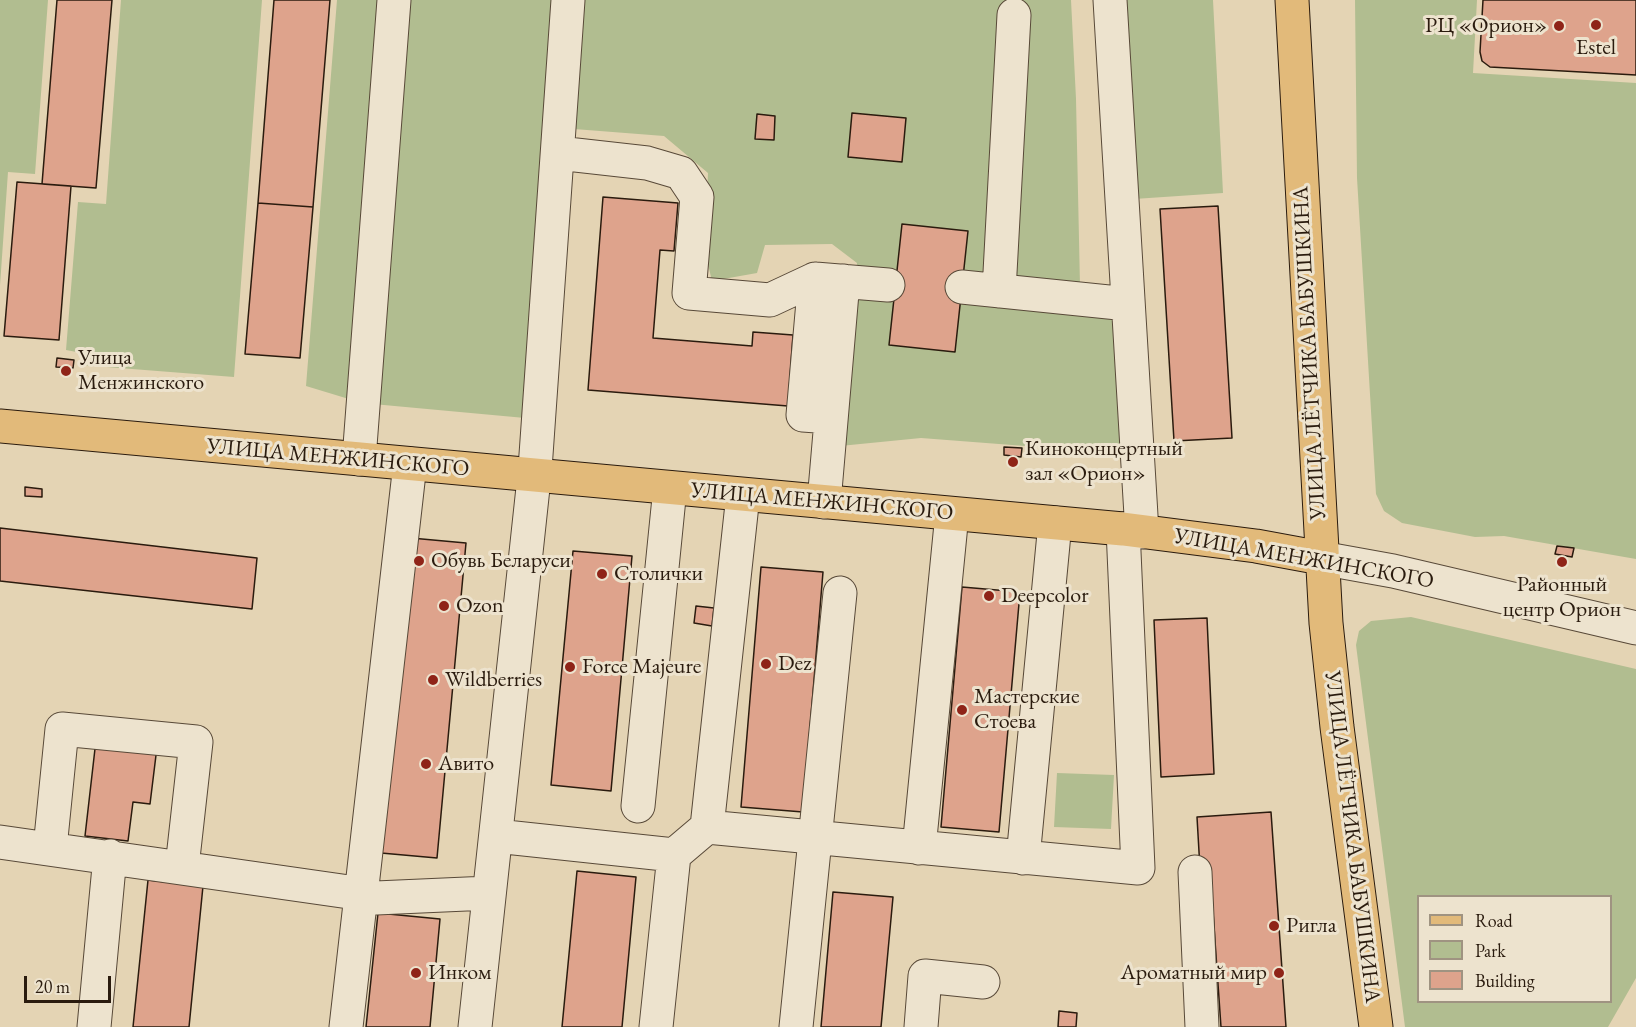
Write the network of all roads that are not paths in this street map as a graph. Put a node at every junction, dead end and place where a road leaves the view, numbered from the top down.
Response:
1 (394, 0) edge
2 (568, 0) edge
3 (1110, 0) edge
4 (1292, 0) edge
5 (1014, 15) dead end
6 (558, 153) junction
7 (829, 280) junction
8 (888, 285) dead end
9 (962, 286) dead end
10 (999, 291) junction
11 (1128, 304) junction
12 (0, 426) edge
13 (359, 459) junction
14 (410, 464) junction
15 (535, 476) junction
16 (670, 488) junction
17 (743, 495) junction
18 (824, 502) junction
19 (952, 514) junction
20 (1055, 523) junction
21 (1133, 530) junction
22 (1321, 558) junction
23 (840, 593) dead end
24 (1636, 628) edge
25 (638, 806) dead end
26 (707, 827) junction
27 (496, 836) junction
28 (815, 838) junction
29 (0, 842) edge
30 (50, 848) junction
31 (919, 848) junction
32 (675, 855) junction
33 (110, 856) junction
34 (1023, 858) junction
35 (182, 867) junction
36 (1195, 872) dead end
37 (489, 893) junction
38 (363, 894) junction
39 (983, 982) dead end
40 (93, 1027) edge
41 (346, 1027) edge
42 (475, 1027) edge
43 (656, 1027) edge
44 (796, 1027) edge
45 (921, 1027) edge
46 (1202, 1027) edge
47 (1376, 1027) edge

1 - 13 street
2 - 6 street
3 - 11 street
4 - 22 main road, УЛИЦА ЛЁТЧИКА БАБУШКИНА
5 - 10 street
6 - 7 street
6 - 15 street
7 - 8 street
7 - 18 street
9 - 10 street
10 - 11 street
11 - 21 street
12 - 13 main road, УЛИЦА МЕНЖИНСКОГО
13 - 14 main road, УЛИЦА МЕНЖИНСКОГО
14 - 15 main road, УЛИЦА МЕНЖИНСКОГО
14 - 38 street
15 - 16 main road, УЛИЦА МЕНЖИНСКОГО
15 - 27 street
16 - 17 main road, УЛИЦА МЕНЖИНСКОГО
16 - 25 street
17 - 18 main road, УЛИЦА МЕНЖИНСКОГО
17 - 26 street
18 - 19 main road, УЛИЦА МЕНЖИНСКОГО
19 - 20 main road, УЛИЦА МЕНЖИНСКОГО
19 - 31 street
20 - 21 main road, УЛИЦА МЕНЖИНСКОГО
20 - 34 street
21 - 22 main road, УЛИЦА МЕНЖИНСКОГО
21 - 34 street
22 - 24 street, УЛИЦА МЕНЖИНСКОГО
22 - 47 main road, УЛИЦА ЛЁТЧИКА БАБУШКИНА
23 - 28 street
26 - 28 street
26 - 32 street
27 - 32 street
27 - 37 street
28 - 31 street
28 - 44 street
29 - 30 street
30 - 33 street
30 - 35 street
31 - 34 street
32 - 43 street
33 - 35 street
33 - 40 street
35 - 38 street
36 - 46 street
37 - 38 street
37 - 42 street
38 - 41 street
39 - 45 street

